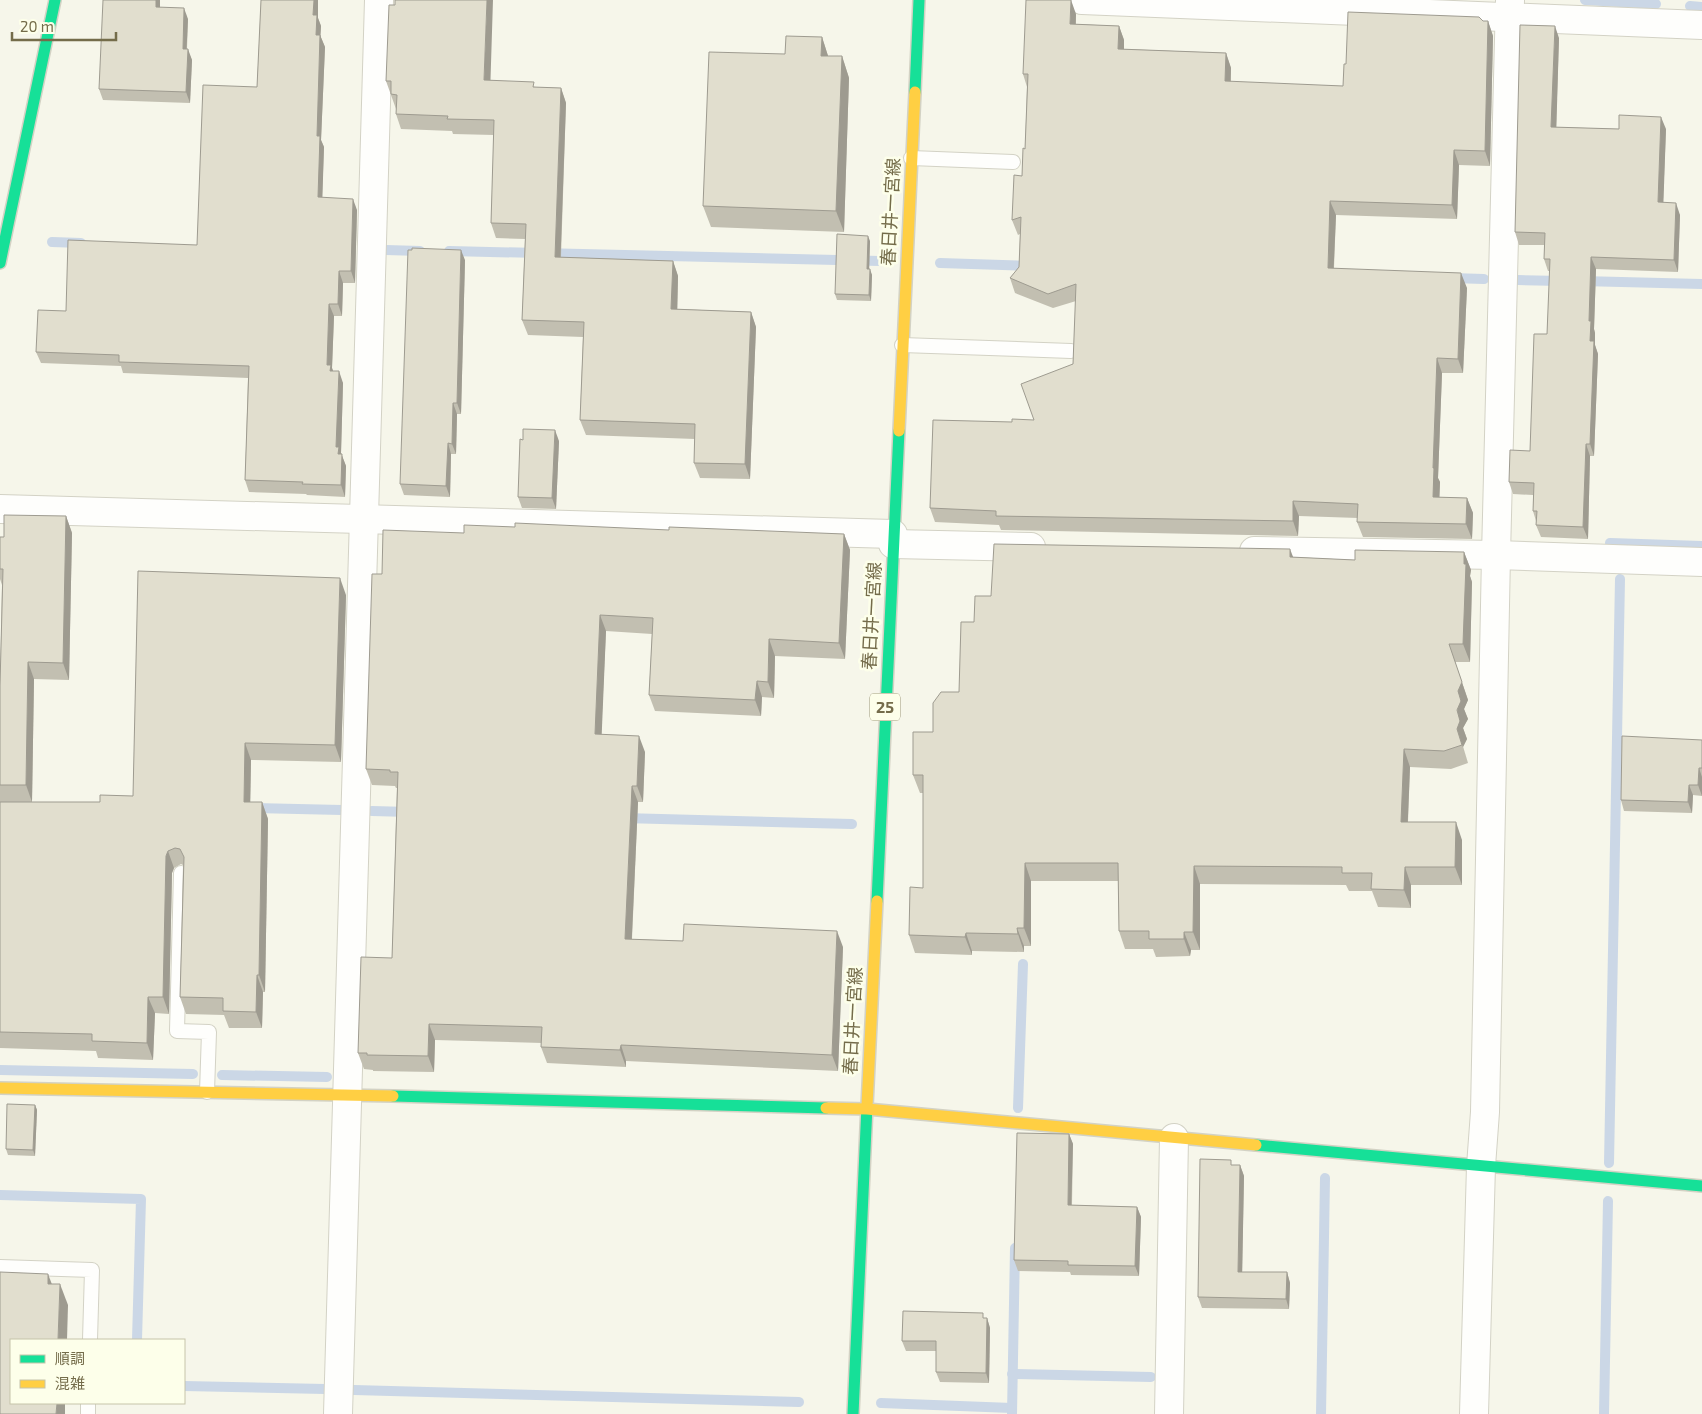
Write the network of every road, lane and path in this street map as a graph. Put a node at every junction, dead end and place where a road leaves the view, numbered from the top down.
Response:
1 (55, 0) edge
2 (379, 0) edge
3 (919, 0) edge
4 (1082, 0) edge
5 (1510, 8) edge
6 (1702, 25) edge
7 (911, 158) junction
8 (1013, 162) dead end
9 (0, 263) edge
10 (902, 345) junction
11 (1071, 351) edge
12 (0, 509) edge
13 (364, 519) junction
14 (893, 539) junction
15 (1052, 547) edge
16 (1229, 550) edge
17 (1496, 555) junction
18 (1702, 562) edge
19 (181, 873) edge
20 (0, 1088) edge
21 (207, 1092) junction
22 (347, 1095) junction
23 (867, 1109) junction
24 (1174, 1138) junction
25 (1481, 1166) junction
26 (1702, 1186) edge
27 (0, 1267) edge
28 (90, 1339) edge
29 (338, 1414) edge
30 (853, 1414) edge
31 (1169, 1414) edge
32 (1474, 1414) edge

1 - 9 street
2 - 13 street
3 - 7 street, 春日井一宮線 / 25
4 - 5 street
5 - 6 street
5 - 17 street
7 - 8 lane
7 - 10 street, 春日井一宮線 / 25
10 - 11 lane
10 - 14 street, 春日井一宮線 / 25
12 - 13 street
13 - 14 street
13 - 22 street
14 - 15 street
14 - 23 street, 春日井一宮線 / 25
16 - 17 street
17 - 18 street
17 - 25 street
19 - 21 lane
20 - 21 street
21 - 22 street
22 - 23 street
22 - 29 street
23 - 24 street
23 - 30 street, 春日井一宮線 / 25
24 - 25 street
24 - 31 street
25 - 26 street
25 - 32 street
27 - 28 lane

